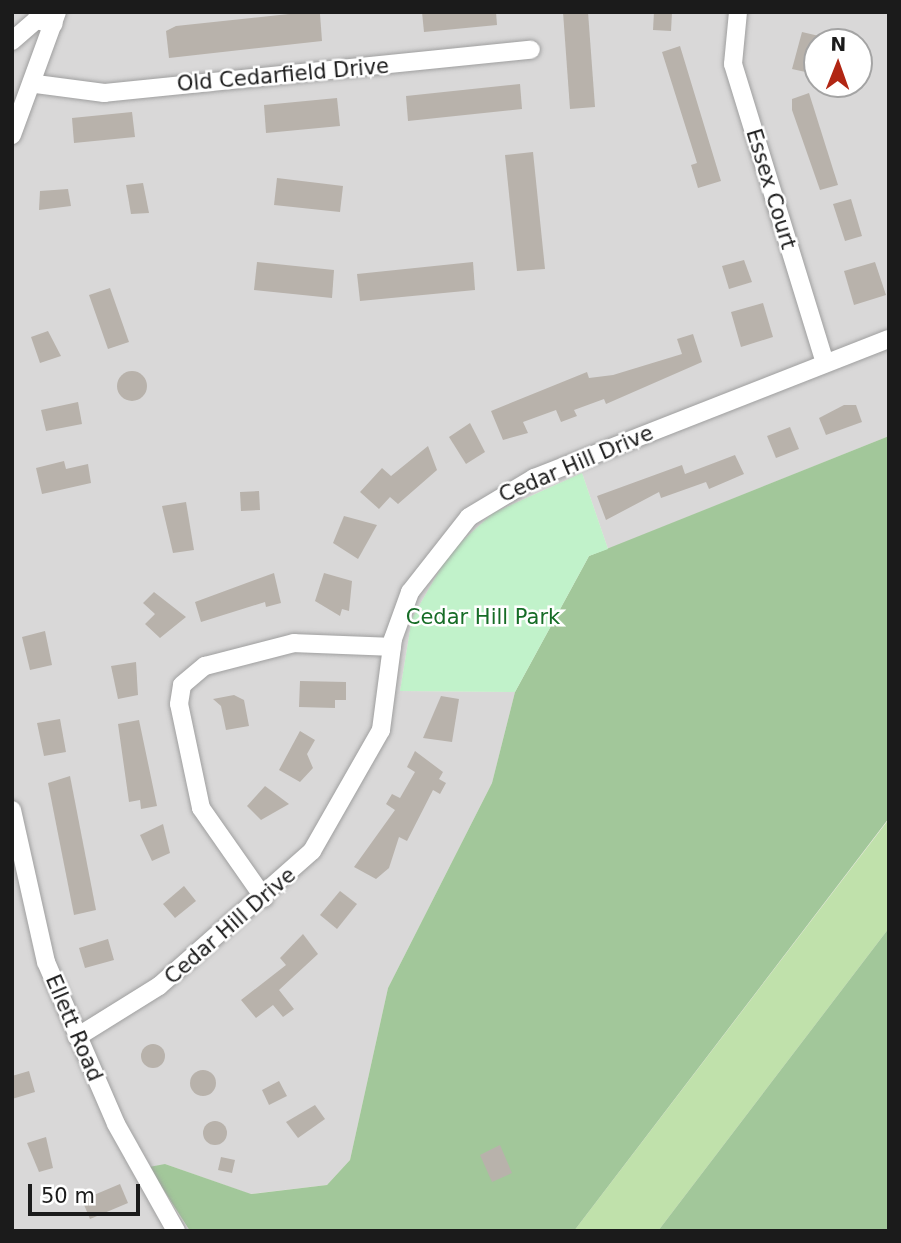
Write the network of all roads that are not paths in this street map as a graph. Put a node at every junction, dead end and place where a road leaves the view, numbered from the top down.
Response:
1 (738, 12) edge
2 (56, 18) edge
3 (12, 41) edge
4 (531, 50) dead end
5 (36, 84) junction
6 (12, 135) edge
7 (889, 339) edge
8 (825, 363) junction
9 (392, 647) junction
10 (12, 810) edge
11 (264, 898) junction
12 (77, 1037) junction
13 (176, 1231) edge

1 - 8 street, Essex Court
2 - 3 street
2 - 5 street
4 - 5 street, Old Cedarfield Drive
5 - 6 street
7 - 8 street, Cedar Hill Drive
8 - 9 street, Cedar Hill Drive
9 - 11 street, Cedar Hill Drive
9 - 11 street
10 - 12 street, Ellett Road
11 - 12 street, Cedar Hill Drive
12 - 13 street, Ellett Road

